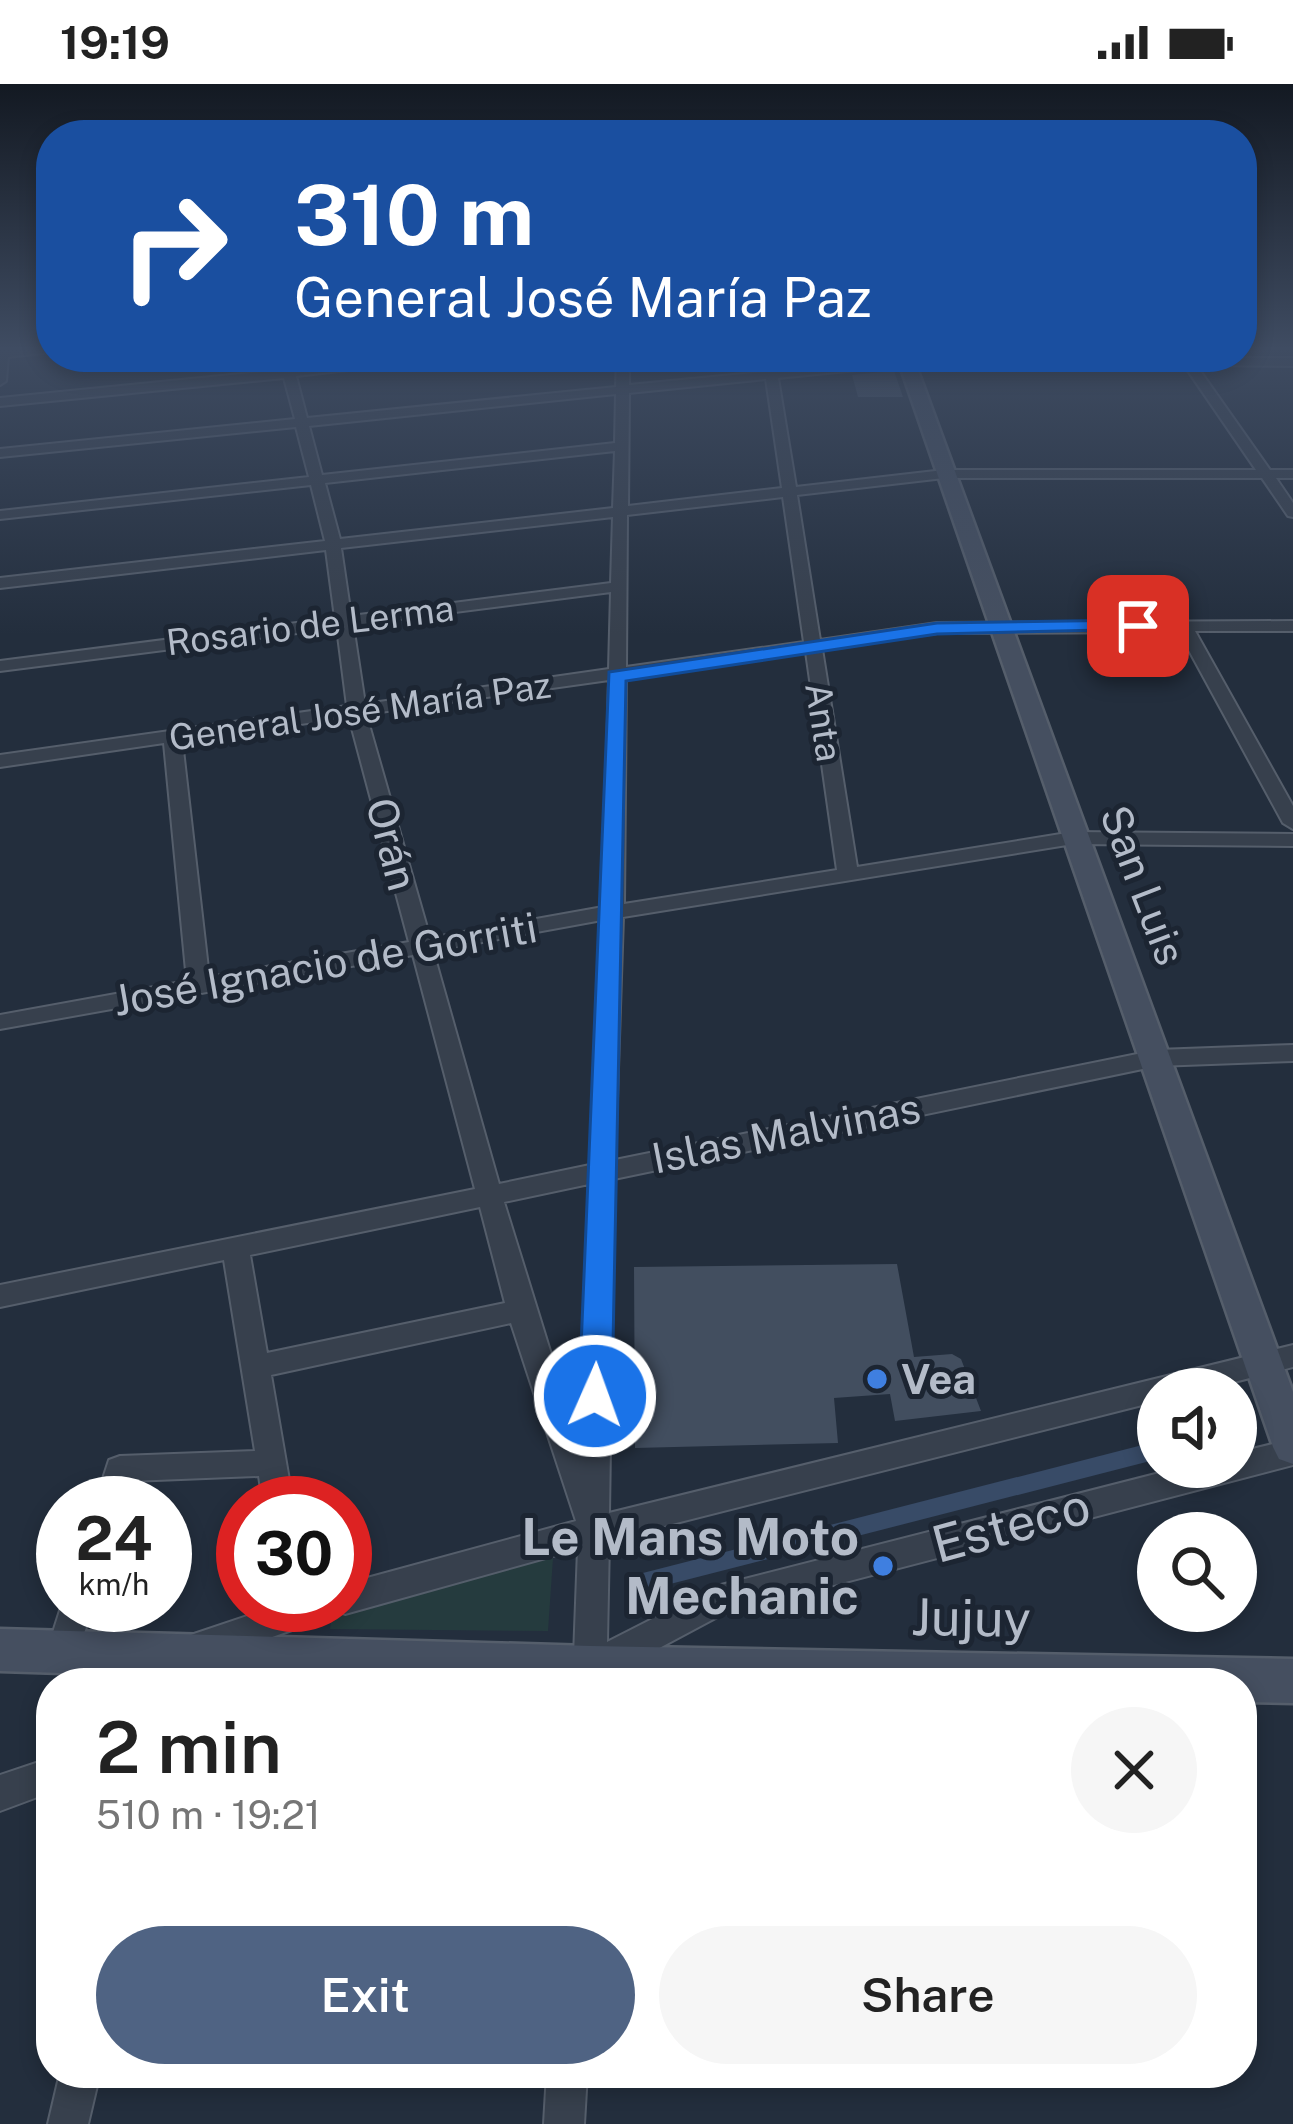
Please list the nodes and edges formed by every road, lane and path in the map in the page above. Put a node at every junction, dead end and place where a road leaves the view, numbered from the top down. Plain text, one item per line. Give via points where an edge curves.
1 (83, 444) edge
2 (308, 444) edge
3 (780, 444) edge
4 (934, 444) edge
5 (1245, 444) edge
6 (622, 446) joint
7 (0, 453) edge
8 (944, 474) junction
9 (1267, 475) junction
10 (1293, 475) edge
11 (318, 480) junction
12 (786, 490) junction
13 (622, 510) junction
14 (1293, 512) edge
15 (0, 515) edge
16 (333, 543) junction
17 (0, 583) edge
18 (621, 586) junction
19 (346, 620) junction
20 (1001, 626) junction
21 (1184, 626) junction
22 (1293, 626) edge
23 (812, 650) junction
24 (0, 665) edge
25 (616, 676) junction
26 (357, 713) junction
27 (172, 736) junction
28 (0, 761) edge
29 (1293, 823) edge
30 (1073, 838) junction
31 (1293, 840) edge
32 (848, 874) junction
33 (613, 912) junction
34 (420, 949) junction
35 (199, 986) junction
36 (0, 1022) edge
37 (1293, 1053) edge
38 (1157, 1058) junction
39 (602, 1171) junction
40 (488, 1193) junction
41 (235, 1246) junction
42 (0, 1296) edge
43 (521, 1310) junction
44 (1279, 1359) edge
45 (256, 1367) junction
46 (1243, 1368) edge
47 (1137, 1394) edge
48 (1293, 1449) edge
49 (1257, 1460) edge
50 (272, 1463) junction
51 (118, 1476) edge
52 (274, 1476) edge
53 (1154, 1488) edge
54 (591, 1531) junction
55 (372, 1592) edge
56 (69, 1632) edge
57 (254, 1632) edge
58 (0, 1650) edge
59 (62, 1654) junction
60 (372, 1661) junction
61 (168, 1668) edge
62 (178, 1668) edge
63 (200, 1668) edge
64 (353, 1668) edge
65 (474, 1668) edge
66 (590, 1668) edge
67 (604, 1668) edge
68 (1257, 1681) edge
69 (1293, 1681) edge
70 (36, 1780) edge
71 (0, 1793) edge
72 (76, 2088) edge
73 (566, 2088) edge
74 (68, 2124) edge
75 (564, 2124) edge

1 - 7 street
2 - 11 street, Orán
3 - 12 street, Anta
4 - 8 street, San Luis
5 - 9 street
6 - 11 street
6 - 13 street
8 - 9 street
8 - 12 street
8 - 20 street, San Luis
9 - 10 street
9 - 14 street
11 - 15 street
11 - 16 street, Orán
12 - 13 street
12 - 23 street, Anta
13 - 16 street
13 - 18 street
16 - 17 street
16 - 19 street, Orán
18 - 19 street, Rosario de Lerma
18 - 25 street
19 - 24 street, Rosario de Lerma
19 - 26 street, Orán
20 - 21 street, General José María Paz
20 - 23 street, General José María Paz via 937,628
20 - 30 street, San Luis
21 - 22 street, General José María Paz
21 - 29 street
23 - 25 street, General José María Paz
23 - 32 street, Anta
25 - 26 street, General José María Paz
25 - 33 street
26 - 27 street, General José María Paz
26 - 34 street, Orán
27 - 28 street, General José María Paz
27 - 35 street
30 - 31 street, José Ignacio de Gorriti
30 - 32 street, José Ignacio de Gorriti
30 - 38 street, San Luis
32 - 33 street, José Ignacio de Gorriti
33 - 34 street, José Ignacio de Gorriti
33 - 39 street
34 - 35 street, José Ignacio de Gorriti
34 - 40 street, Orán
35 - 36 street, José Ignacio de Gorriti
37 - 38 street, Islas Malvinas
38 - 39 street, Islas Malvinas
38 - 44 street, San Luis
39 - 40 street, Islas Malvinas
39 - 54 street
40 - 41 street, Islas Malvinas
40 - 43 street, Orán
41 - 42 street, Islas Malvinas
41 - 45 street
43 - 45 street
43 - 54 street, Orán
44 - 46 street
44 - 48 street, San Luis
45 - 50 street
47 - 54 street
48 - 49 street, Esteco
50 - 51 street via 120,1469
50 - 52 street
53 - 67 street, Esteco via 717,1601
54 - 55 street
54 - 66 street
56 - 59 street
57 - 62 street
58 - 59 street, Jujuy
59 - 61 street, Jujuy
60 - 63 street, Jujuy
60 - 64 street
60 - 65 street, Jujuy
68 - 69 street, Jujuy
70 - 71 street
72 - 74 street
73 - 75 street

